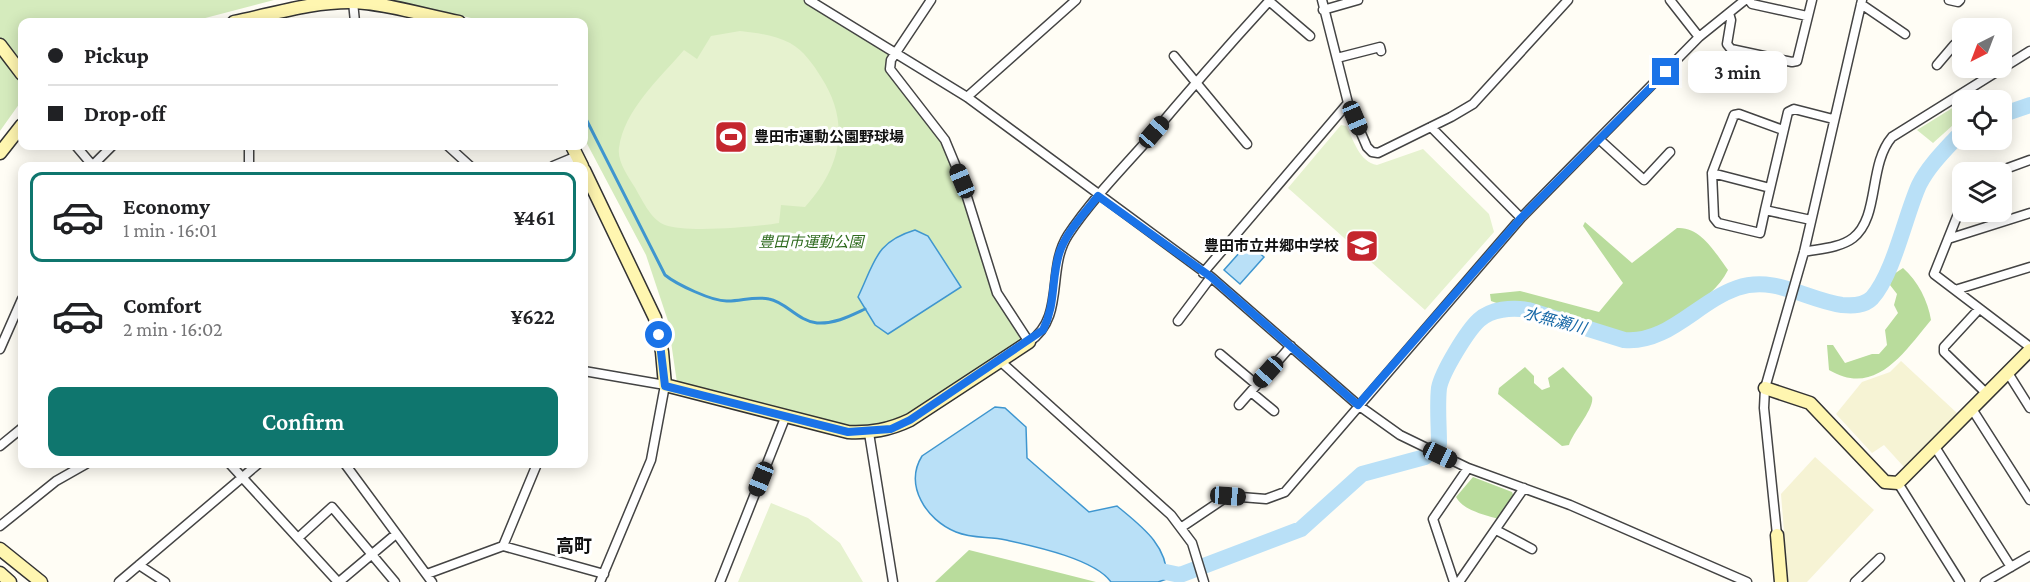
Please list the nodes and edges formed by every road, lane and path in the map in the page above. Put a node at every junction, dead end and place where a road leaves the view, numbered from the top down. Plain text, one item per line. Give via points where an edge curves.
1 (809, 0) edge
2 (931, 0) edge
3 (1076, 0) edge
4 (1322, 0) edge
5 (1358, 0) edge
6 (1568, 0) edge
7 (1670, 0) edge
8 (1747, 0) edge
9 (1812, 0) edge
10 (1949, 0) edge
11 (1960, 0) edge
12 (1269, 1) edge
13 (353, 2) junction
14 (1861, 2) edge
15 (1323, 10) junction
16 (1729, 13) junction
17 (1808, 16) junction
18 (264, 18) edge
19 (355, 18) edge
20 (441, 18) edge
21 (1905, 34) dead end
22 (1310, 36) dead end
23 (1699, 37) junction
24 (0, 45) edge
25 (1952, 47) edge
26 (1381, 51) dead end
27 (2030, 51) edge
28 (895, 54) junction
29 (1174, 56) dead end
30 (1337, 58) junction
31 (2012, 62) edge
32 (1937, 65) dead end
33 (18, 69) edge
34 (1987, 78) edge
35 (1196, 84) junction
36 (967, 97) junction
37 (1348, 103) junction
38 (1833, 118) junction
39 (1431, 127) junction
40 (18, 130) edge
41 (1783, 130) junction
42 (1600, 140) junction
43 (1246, 144) dead end
44 (79, 150) edge
45 (108, 150) edge
46 (452, 150) edge
47 (1670, 152) dead end
48 (0, 153) edge
49 (2030, 160) edge
50 (89, 162) edge
51 (96, 162) edge
52 (466, 162) edge
53 (2012, 167) edge
54 (1712, 173) junction
55 (588, 180) edge
56 (1770, 188) junction
57 (1098, 196) junction
58 (1765, 210) junction
59 (2030, 213) edge
60 (1521, 218) junction
61 (1811, 220) junction
62 (1955, 222) edge
63 (1948, 238) junction
64 (1804, 252) junction
65 (2030, 267) edge
66 (1207, 275) junction
67 (1955, 290) junction
68 (18, 309) edge
69 (1979, 309) junction
70 (1178, 321) dead end
71 (1029, 342) junction
72 (1291, 346) junction
73 (0, 349) edge
74 (2030, 349) edge
75 (1220, 354) dead end
76 (1000, 361) junction
77 (588, 372) edge
78 (2008, 373) junction
79 (665, 386) junction
80 (1766, 388) junction
81 (1254, 389) junction
82 (1987, 394) junction
83 (1239, 405) dead end
84 (1358, 405) junction
85 (2030, 408) edge
86 (1971, 409) junction
87 (1274, 411) dead end
88 (785, 418) junction
89 (18, 431) edge
90 (0, 432) edge
91 (869, 433) junction
92 (3, 444) edge
93 (1935, 447) junction
94 (79, 468) edge
95 (234, 468) edge
96 (253, 468) edge
97 (348, 468) edge
98 (535, 468) edge
99 (1468, 468) junction
100 (242, 477) junction
101 (1898, 483) junction
102 (1524, 488) junction
103 (2028, 493) edge
104 (0, 526) edge
105 (1182, 527) junction
106 (1496, 530) junction
107 (396, 534) junction
108 (1777, 535) joint
109 (298, 538) junction
110 (503, 546) junction
111 (0, 549) edge
112 (1532, 549) dead end
113 (373, 554) junction
114 (2030, 556) edge
115 (1880, 558) dead end
116 (139, 565) junction
117 (2011, 567) junction
118 (0, 573) edge
119 (427, 574) junction
120 (602, 578) edge
121 (10, 582) edge
122 (41, 582) edge
123 (119, 582) edge
124 (165, 582) edge
125 (339, 582) edge
126 (395, 582) edge
127 (432, 582) edge
128 (720, 582) edge
129 (893, 582) edge
130 (1204, 582) edge
131 (1454, 582) edge
132 (1459, 582) edge
133 (1747, 582) edge
134 (1781, 582) edge
135 (1855, 582) edge
136 (1960, 582) edge
137 (1985, 582) edge

1 - 28 street
2 - 28 street
3 - 36 street
4 - 15 street
5 - 15 street
6 - 39 street via 1473,104
7 - 23 street
8 - 16 street
8 - 17 street
9 - 17 street
10 - 11 street
12 - 22 street
12 - 35 street
13 - 18 street via 303,7
13 - 19 street
13 - 20 street
14 - 21 street
14 - 38 street
15 - 30 street
16 - 17 street via 1727,44 1731,50 1792,62 1797,61
16 - 23 street
23 - 42 street
24 - 33 street
25 - 32 street
26 - 30 street via 1380,47
27 - 31 street
28 - 36 street
28 - 71 street via 890,69 945,140 997,293
29 - 35 street
30 - 37 street
34 - 64 street via 1887,142 1878,161 1863,227 1852,239
35 - 43 street
35 - 57 street
36 - 57 street
37 - 39 street via 1372,152 1378,153
37 - 66 street
38 - 41 street via 1790,110
38 - 61 street
39 - 60 street
40 - 48 street
41 - 54 street via 1734,115
41 - 56 street
42 - 47 street via 1644,180
42 - 60 street
44 - 50 street
45 - 51 street
46 - 52 street
49 - 53 street
54 - 56 street
54 - 58 street via 1714,218 1718,223 1760,232
55 - 79 street via 656,318
56 - 58 street
57 - 66 street
57 - 71 street via 1064,243 1049,318 1043,330
58 - 61 street
59 - 63 street
60 - 84 street
61 - 64 street
62 - 63 street
63 - 67 street via 1934,274
64 - 80 street
65 - 67 street
66 - 70 street
66 - 72 street
67 - 69 street
68 - 73 street
69 - 74 street
69 - 82 street via 1944,347 1944,352
71 - 76 street
72 - 81 street
72 - 84 street
74 - 78 street
75 - 81 street
76 - 91 street via 910,420
76 - 105 street
77 - 79 street
78 - 82 street
78 - 85 street
79 - 88 street
79 - 120 street via 651,460
80 - 101 street via 1810,403 1885,482
80 - 108 street via 1764,408
81 - 83 street
81 - 87 street
82 - 86 street
84 - 99 street via 1386,426
84 - 105 street via 1286,492 1266,499 1228,496
86 - 93 street
86 - 103 street
88 - 91 street
88 - 128 street
89 - 92 street
90 - 92 street
91 - 129 street
93 - 101 street
93 - 117 street
94 - 104 street via 56,481
95 - 100 street
96 - 100 street
97 - 107 street
98 - 110 street
99 - 102 street
99 - 131 street via 1433,519
100 - 109 street
100 - 116 street
101 - 136 street
102 - 106 street
102 - 133 street
105 - 130 street
106 - 112 street
106 - 132 street
107 - 113 street
107 - 119 street
108 - 134 street
109 - 113 street via 332,507
109 - 125 street
110 - 119 street
110 - 120 street
111 - 122 street
113 - 125 street
113 - 126 street
114 - 117 street
115 - 135 street
116 - 123 street
116 - 124 street
117 - 137 street
118 - 121 street
119 - 127 street

